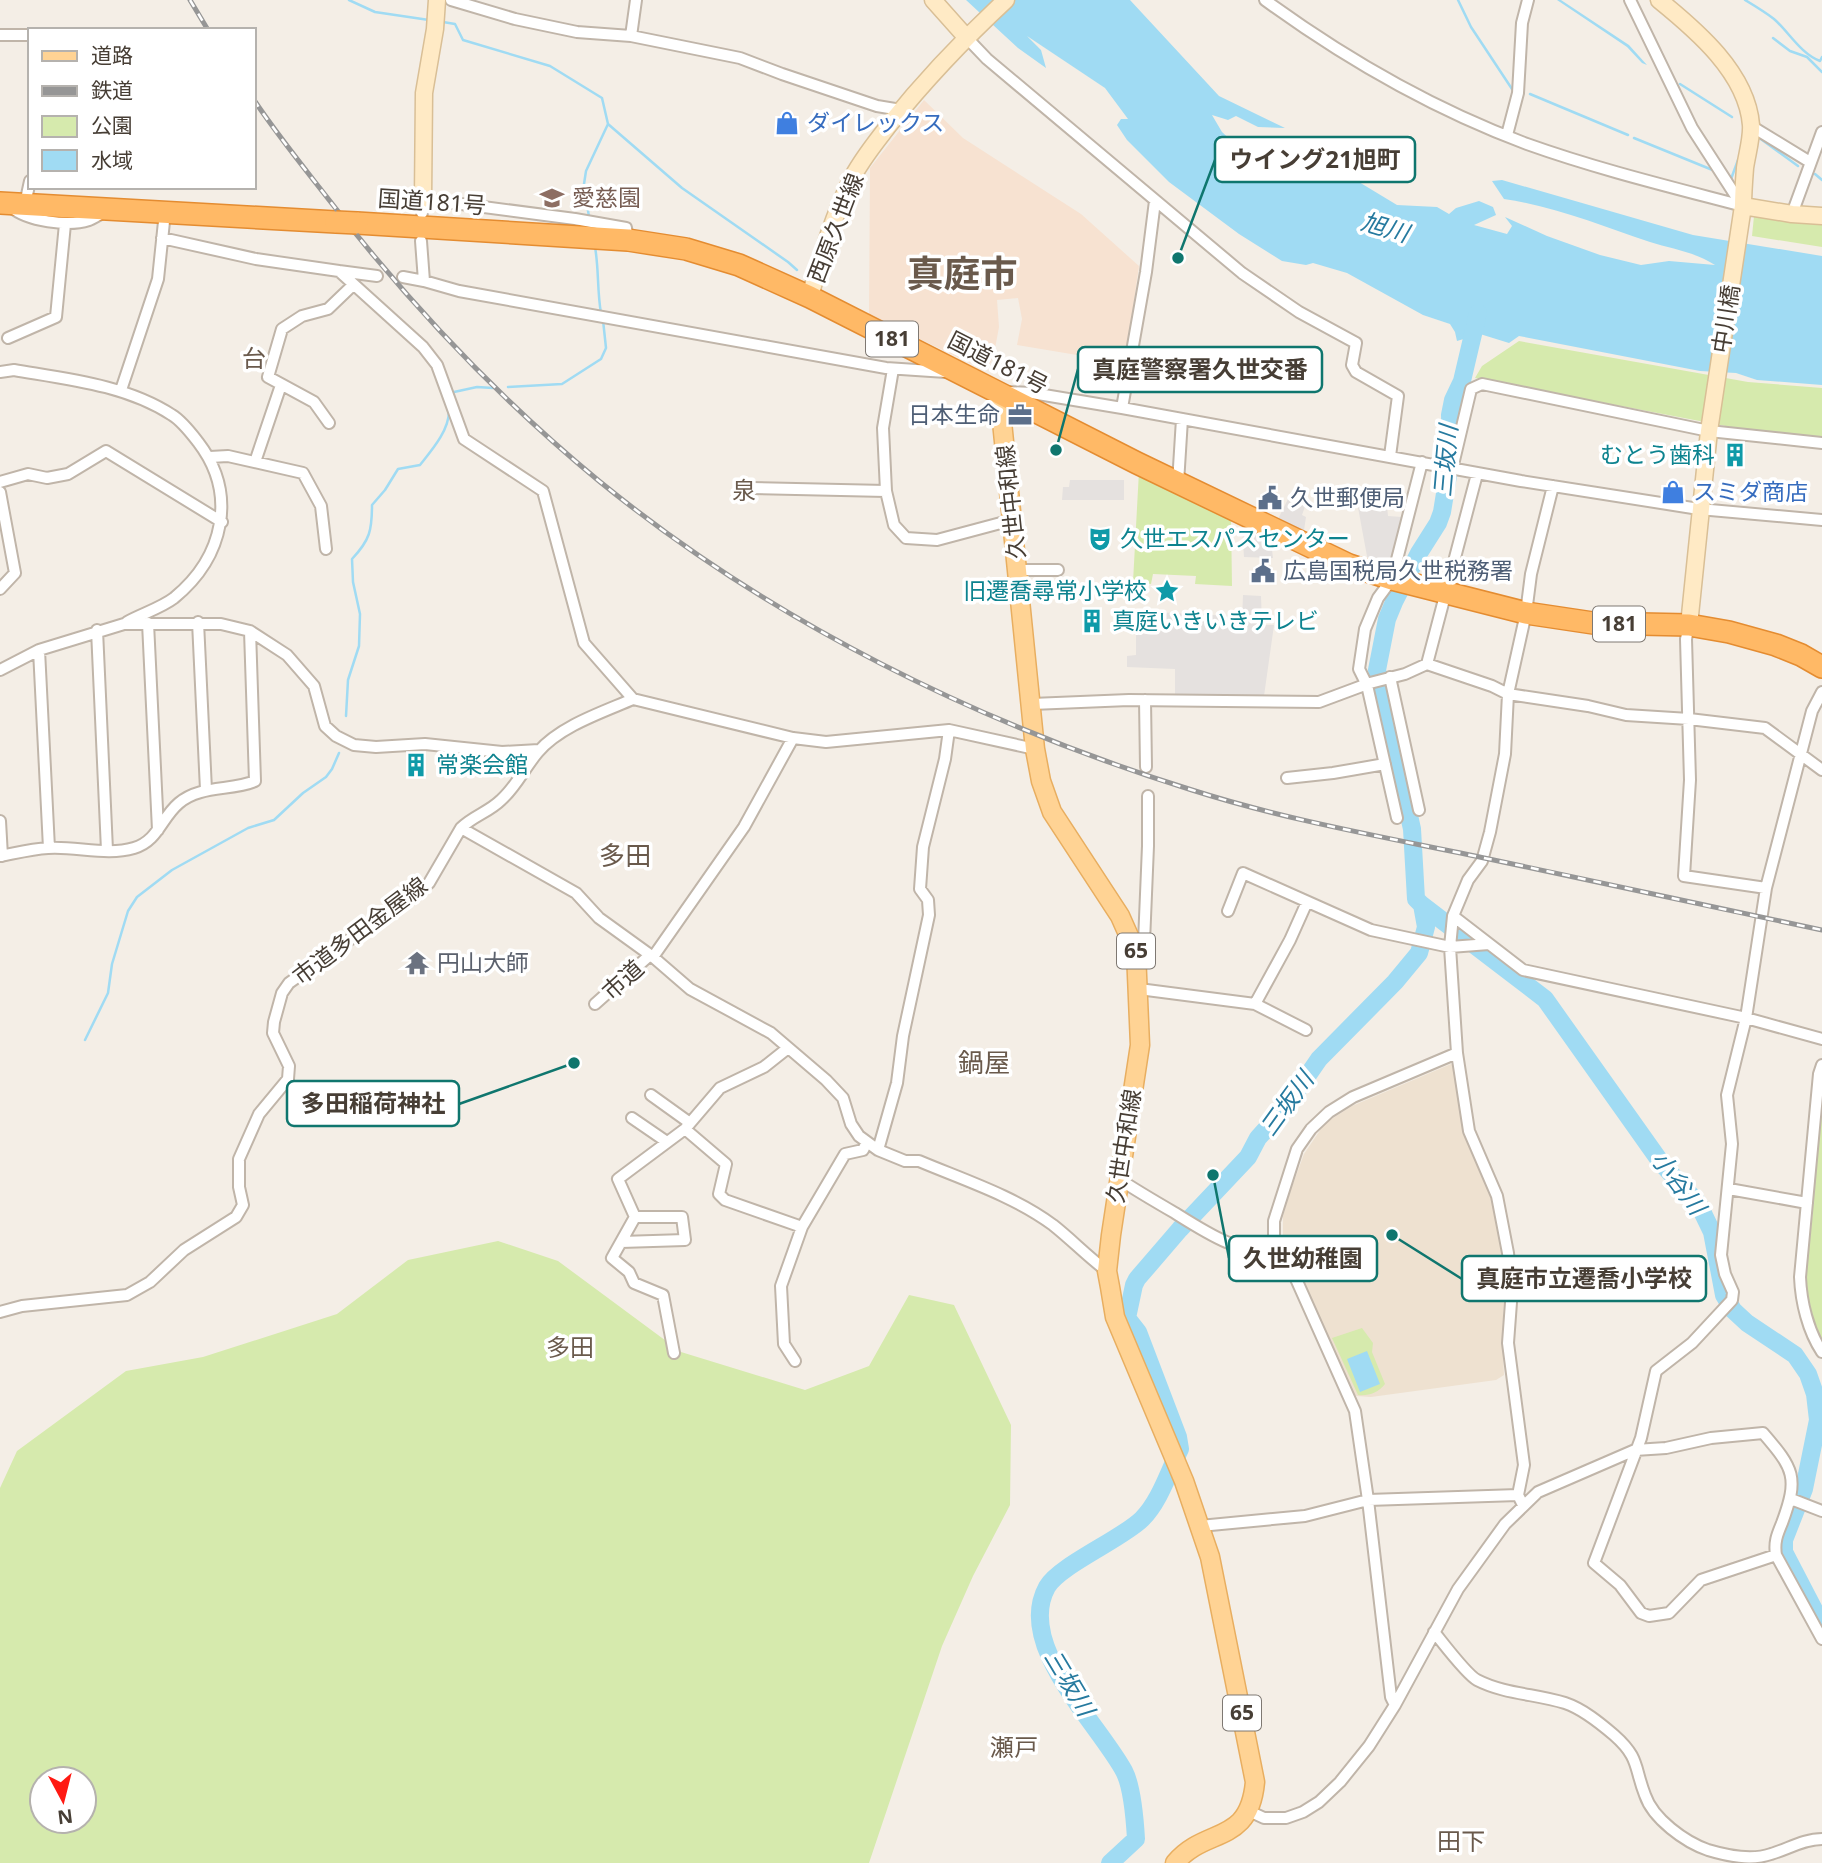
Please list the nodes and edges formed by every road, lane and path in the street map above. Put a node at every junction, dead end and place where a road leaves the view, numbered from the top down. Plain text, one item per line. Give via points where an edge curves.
1 (437, 0) edge
2 (451, 0) edge
3 (636, 0) edge
4 (933, 0) edge
5 (1006, 0) edge
6 (1265, 0) edge
7 (1528, 0) edge
8 (1630, 0) edge
9 (1659, 0) edge
10 (0, 35) edge
11 (28, 35) edge
12 (631, 36) junction
13 (966, 37) junction
14 (901, 110) junction
15 (1751, 126) junction
16 (1822, 132) edge
17 (1507, 135) junction
18 (1810, 162) junction
19 (28, 183) edge
20 (1155, 201) junction
21 (10, 204) edge
22 (423, 206) joint
23 (1743, 206) junction
24 (110, 209) junction
25 (164, 212) junction
26 (1792, 215) junction
27 (1822, 216) edge
28 (65, 224) junction
29 (162, 238) junction
30 (628, 240) junction
31 (421, 241) dead end
32 (339, 271) junction
33 (377, 276) dead end
34 (403, 277) dead end
35 (424, 281) junction
36 (353, 285) junction
37 (810, 297) junction
38 (8, 338) dead end
39 (893, 369) junction
40 (0, 372) edge
41 (959, 373) junction
42 (281, 385) junction
43 (121, 390) junction
44 (999, 392) junction
45 (1028, 399) junction
46 (1122, 408) junction
47 (1182, 419) junction
48 (329, 423) dead end
49 (1709, 431) junction
50 (1822, 443) edge
51 (1390, 456) junction
52 (210, 457) junction
53 (255, 462) junction
54 (1422, 462) junction
55 (1452, 469) junction
56 (1478, 474) junction
57 (0, 482) edge
58 (1178, 483) junction
59 (1553, 486) junction
60 (751, 488) dead end
61 (886, 491) junction
62 (0, 492) edge
63 (1699, 509) junction
64 (1012, 520) junction
65 (1822, 520) edge
66 (222, 522) junction
67 (326, 549) dead end
68 (1018, 570) junction
69 (1058, 570) dead end
70 (1402, 581) junction
71 (0, 589) edge
72 (1448, 592) junction
73 (1527, 613) junction
74 (198, 622) junction
75 (148, 623) junction
76 (124, 624) junction
77 (1689, 625) junction
78 (97, 631) junction
79 (250, 631) junction
80 (39, 650) junction
81 (1427, 664) junction
82 (1822, 667) edge
83 (1, 668) edge
84 (1390, 677) junction
85 (1369, 684) junction
86 (1822, 692) edge
87 (1508, 694) junction
88 (633, 699) junction
89 (1145, 700) junction
90 (1032, 704) junction
91 (1689, 719) junction
92 (948, 730) junction
93 (793, 738) junction
94 (1035, 748) junction
95 (539, 750) junction
96 (1800, 755) junction
97 (1385, 764) junction
98 (1146, 767) dead end
99 (1822, 770) edge
100 (1287, 778) dead end
101 (206, 790) junction
102 (1148, 796) dead end
103 (1419, 810) dead end
104 (1397, 818) dead end
105 (0, 821) edge
106 (461, 828) junction
107 (158, 832) junction
108 (48, 848) junction
109 (107, 850) junction
110 (1, 856) edge
111 (1766, 888) junction
112 (1307, 902) junction
113 (1228, 911) dead end
114 (1452, 916) junction
115 (1489, 944) junction
116 (1450, 947) junction
117 (1136, 952) junction
118 (652, 956) junction
119 (1139, 989) junction
120 (595, 1004) dead end
121 (1255, 1004) junction
122 (1746, 1018) junction
123 (1306, 1030) dead end
124 (1822, 1039) edge
125 (788, 1048) junction
126 (1457, 1053) junction
127 (1822, 1065) edge
128 (651, 1095) dead end
129 (632, 1118) dead end
130 (687, 1126) junction
131 (667, 1142) junction
132 (867, 1142) junction
133 (878, 1150) junction
134 (1119, 1179) junction
135 (1729, 1189) junction
136 (1807, 1203) junction
137 (635, 1217) junction
138 (802, 1227) junction
139 (621, 1242) junction
140 (1282, 1253) junction
141 (1107, 1271) junction
142 (0, 1312) edge
143 (1822, 1352) edge
144 (674, 1353) dead end
145 (795, 1361) dead end
146 (1635, 1450) junction
147 (1791, 1499) junction
148 (1368, 1500) junction
149 (1521, 1500) junction
150 (1822, 1511) edge
151 (1200, 1526) junction
152 (1776, 1555) junction
153 (1434, 1632) junction
154 (1822, 1639) edge
155 (1395, 1705) junction
156 (1249, 1811) junction
157 (1822, 1839) edge
158 (1175, 1863) edge

1 - 22 street via 424,93
2 - 12 street via 577,32
3 - 12 street
4 - 13 street
5 - 13 street, 西原久世線
6 - 17 street via 1362,66
7 - 17 street via 1522,23 1518,93
8 - 23 street via 1692,128
9 - 15 street via 1730,72 1743,91
10 - 11 street
12 - 14 street via 740,58 877,106
13 - 14 street, 西原久世線
13 - 20 street
14 - 37 street, 西原久世線 via 851,180
15 - 18 street
15 - 23 street, 中川橋
16 - 18 street
17 - 23 street
18 - 26 street
19 - 21 street
20 - 46 street
20 - 51 street via 1242,273 1356,343 1352,365 1356,372 1398,396
21 - 24 highway, 国道181号 / 181
21 - 28 street via 19,214
22 - 30 street via 575,219 626,228
23 - 26 street
23 - 49 street, 中川橋
24 - 25 highway, 国道181号 / 181
24 - 28 street via 89,220
25 - 29 street
25 - 30 highway, 国道181号 / 181
26 - 27 street
28 - 38 street via 57,317
29 - 32 street
29 - 43 street via 158,279
30 - 37 highway, 国道181号 / 181 via 710,255
31 - 35 street
32 - 33 street
32 - 36 street
34 - 35 street
35 - 39 street
36 - 42 street via 328,309 302,316 282,329 268,377
36 - 88 street via 424,347 437,365 464,439 543,491 584,643
37 - 41 highway, 国道181号 / 181
39 - 41 street
39 - 61 street via 883,428
40 - 43 street via 14,370
41 - 44 highway, 国道181号 / 181
42 - 48 street via 314,402
42 - 53 street
43 - 52 street via 174,415
44 - 45 highway, 国道181号 / 181
44 - 64 main road, 久世中和線 / 65
45 - 46 street
45 - 58 highway, 国道181号 / 181
46 - 47 street
47 - 51 street
47 - 58 street
49 - 50 street
49 - 55 street via 1482,384 1471,389
49 - 63 street, 中川橋
51 - 54 street
52 - 53 street
52 - 66 street via 219,484
53 - 67 street via 303,473 321,506
54 - 55 street
54 - 70 street
55 - 56 street
56 - 59 street
56 - 72 street
57 - 66 street via 28,474 47,478 68,474 106,451
58 - 70 highway, 国道181号 / 181 via 1349,565
59 - 63 street
59 - 73 street via 1531,574
60 - 61 street
61 - 64 street via 894,525 906,538 937,540
62 - 71 street via 15,573
63 - 65 street
63 - 77 street, 中川橋
64 - 68 main road, 久世中和線 / 65
66 - 76 street via 197,575 173,599
68 - 69 street
68 - 90 main road, 久世中和線 / 65
70 - 72 highway, 国道181号 / 181
70 - 85 street via 1378,598 1365,629 1359,669
72 - 73 highway, 国道181号 / 181
72 - 81 street
73 - 77 highway, 国道181号 / 181 via 1592,623
73 - 87 street
74 - 75 street
74 - 79 street
74 - 101 street
75 - 76 street
75 - 107 street
76 - 78 street
77 - 82 highway, 国道181号 / 181 via 1776,645
77 - 91 street
78 - 80 street
78 - 109 street
79 - 95 street via 300,669 314,686 325,726 354,745
79 - 101 street via 256,781
80 - 83 street
80 - 108 street
81 - 84 street
81 - 87 street
84 - 85 street
84 - 103 street
85 - 89 street via 1319,702
85 - 97 street
86 - 96 street
87 - 91 street via 1626,715
87 - 114 street via 1505,754 1490,832 1482,861
88 - 93 street
88 - 95 street via 574,725
89 - 90 street
89 - 98 street
90 - 94 main road, 久世中和線 / 65
91 - 96 street via 1765,728
91 - 111 street via 1684,876
92 - 93 street via 826,742
92 - 94 street
92 - 133 street via 923,847 920,889 928,900 929,915 897,1083
93 - 118 street, 市道 via 744,827
94 - 117 main road, 久世中和線 / 65 via 1052,812 1120,916
95 - 106 street via 504,798
96 - 99 street
96 - 111 street
97 - 100 street
97 - 104 street
101 - 107 street via 180,802
102 - 117 street via 1144,942
105 - 110 street
106 - 118 street via 576,893 599,918
106 - 142 street, 市道多田金屋線 via 429,883 310,967 282,993 273,1033 289,1066 288,1079 259,1114 239,1159 243,1205 236,1217 127,1295
107 - 109 street via 143,845
108 - 109 street
108 - 110 street
111 - 122 street
112 - 113 street via 1243,873
112 - 116 street via 1371,930
112 - 121 street
114 - 115 street
114 - 116 street
115 - 116 street
115 - 122 street via 1523,970
116 - 126 street
117 - 119 main road, 久世中和線 / 65
118 - 120 street, 市道
118 - 125 street via 690,989 771,1033
119 - 121 street
119 - 134 main road, 久世中和線 / 65 via 1140,1045
121 - 123 street
122 - 124 street
122 - 135 street via 1727,1095 1732,1144
125 - 130 street via 764,1067 720,1088
125 - 132 street via 844,1098 851,1124
126 - 140 street via 1353,1097 1311,1129 1297,1149 1275,1221 1275,1238
126 - 149 street via 1469,1131 1497,1196 1508,1253 1512,1289 1508,1343 1524,1465
127 - 136 street
128 - 130 street
129 - 131 street
130 - 131 street
130 - 138 street via 726,1164 719,1194 725,1200
131 - 137 street via 618,1179
132 - 133 street
132 - 138 street via 863,1150 845,1154
133 - 141 street via 905,1161 919,1161 1029,1210
134 - 140 street via 1216,1239 1237,1248
134 - 141 main road, 久世中和線 / 65
135 - 136 street
135 - 146 street via 1721,1255 1732,1300 1656,1371
136 - 143 street via 1801,1293
137 - 139 street
137 - 139 street via 682,1217 685,1240
138 - 145 street via 781,1286 784,1344
139 - 144 street via 612,1258 629,1272 634,1283 663,1295
140 - 148 street via 1355,1411
141 - 151 main road, 久世中和線 / 65 via 1115,1317
146 - 147 street via 1763,1433 1788,1463 1793,1476
146 - 149 street
146 - 152 street via 1594,1563 1620,1585 1641,1613 1669,1613 1701,1580
147 - 150 street
147 - 152 street via 1774,1544
148 - 149 street
148 - 151 street via 1305,1516
148 - 155 street
149 - 153 street via 1458,1589
151 - 156 main road, 久世中和線 / 65 via 1255,1782
152 - 154 street
153 - 155 street
153 - 157 street via 1474,1679 1566,1703 1592,1717 1630,1750 1654,1812 1705,1849 1750,1858
155 - 156 street via 1370,1745 1319,1802 1286,1818 1264,1818
156 - 158 main road via 1229,1832 1190,1850

